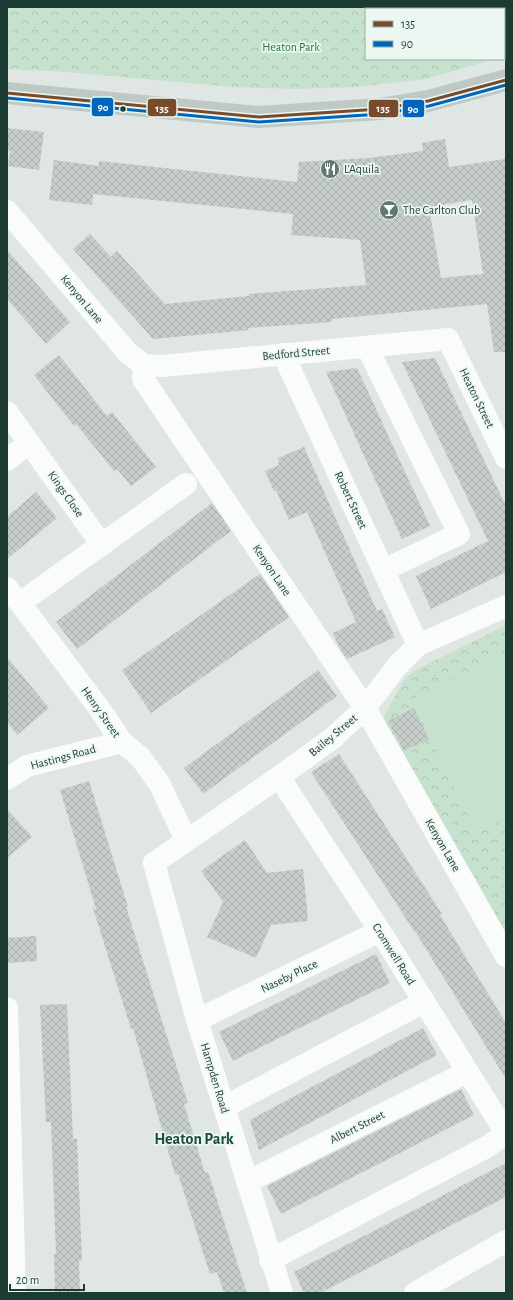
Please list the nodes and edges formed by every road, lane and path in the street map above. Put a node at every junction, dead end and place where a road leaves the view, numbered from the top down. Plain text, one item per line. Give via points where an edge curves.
1 (506, 80) edge
2 (7, 93) edge
3 (7, 211) edge
4 (448, 339) joint
5 (367, 347) junction
6 (283, 354) junction
7 (144, 365) junction
8 (7, 412) edge
9 (30, 443) junction
10 (506, 458) edge
11 (7, 460) edge
12 (186, 484) dead end
13 (102, 545) junction
14 (384, 570) junction
15 (14, 596) edge
16 (506, 606) edge
17 (418, 645) junction
18 (365, 708) junction
19 (122, 742) junction
20 (279, 777) junction
21 (7, 779) edge
22 (186, 840) junction
23 (154, 862) joint
24 (380, 931) junction
25 (506, 956) edge
26 (424, 1002) junction
27 (8, 1008) edge
28 (197, 1020) junction
29 (467, 1072) junction
30 (224, 1107) junction
31 (506, 1133) edge
32 (247, 1182) junction
33 (506, 1241) edge
34 (270, 1260) junction
35 (15, 1293) edge
36 (282, 1293) edge
37 (415, 1293) edge

1 - 2 main road via 428,101 380,109 258,117
3 - 7 street, Kenyon Lane via 128,353
4 - 5 street, Bedford Street
4 - 10 street, Heaton Street
5 - 6 street, Bedford Street
5 - 14 street via 458,534
6 - 7 street, Bedford Street via 162,366
6 - 14 street, Robert Street
7 - 18 street, Kenyon Lane via 143,379
8 - 9 street, Kings Close
9 - 11 street
9 - 13 street, Kings Close
12 - 13 street
13 - 15 street
14 - 17 street, Robert Street
15 - 19 street, Henry Street
16 - 17 street, Bailey Street
17 - 18 street, Bailey Street via 398,665
18 - 20 street, Bailey Street via 333,738
18 - 25 street, Kenyon Lane
19 - 21 street, Hastings Road via 27,766
19 - 22 street, Henry Street via 141,758 159,783
20 - 22 street, Bailey Street
20 - 24 street, Cromwell Road
22 - 23 street, Bailey Street
23 - 28 street, Hampden Road
24 - 26 street, Cromwell Road
24 - 28 street, Naseby Place
26 - 29 street, Cromwell Road
26 - 30 street
27 - 35 street
28 - 30 street, Hampden Road
29 - 31 street, Cromwell Road
29 - 32 street, Albert Street
30 - 32 street, Hampden Road
31 - 34 street via 487,1147
32 - 34 street, Hampden Road
33 - 37 street
34 - 36 street, Hampden Road

